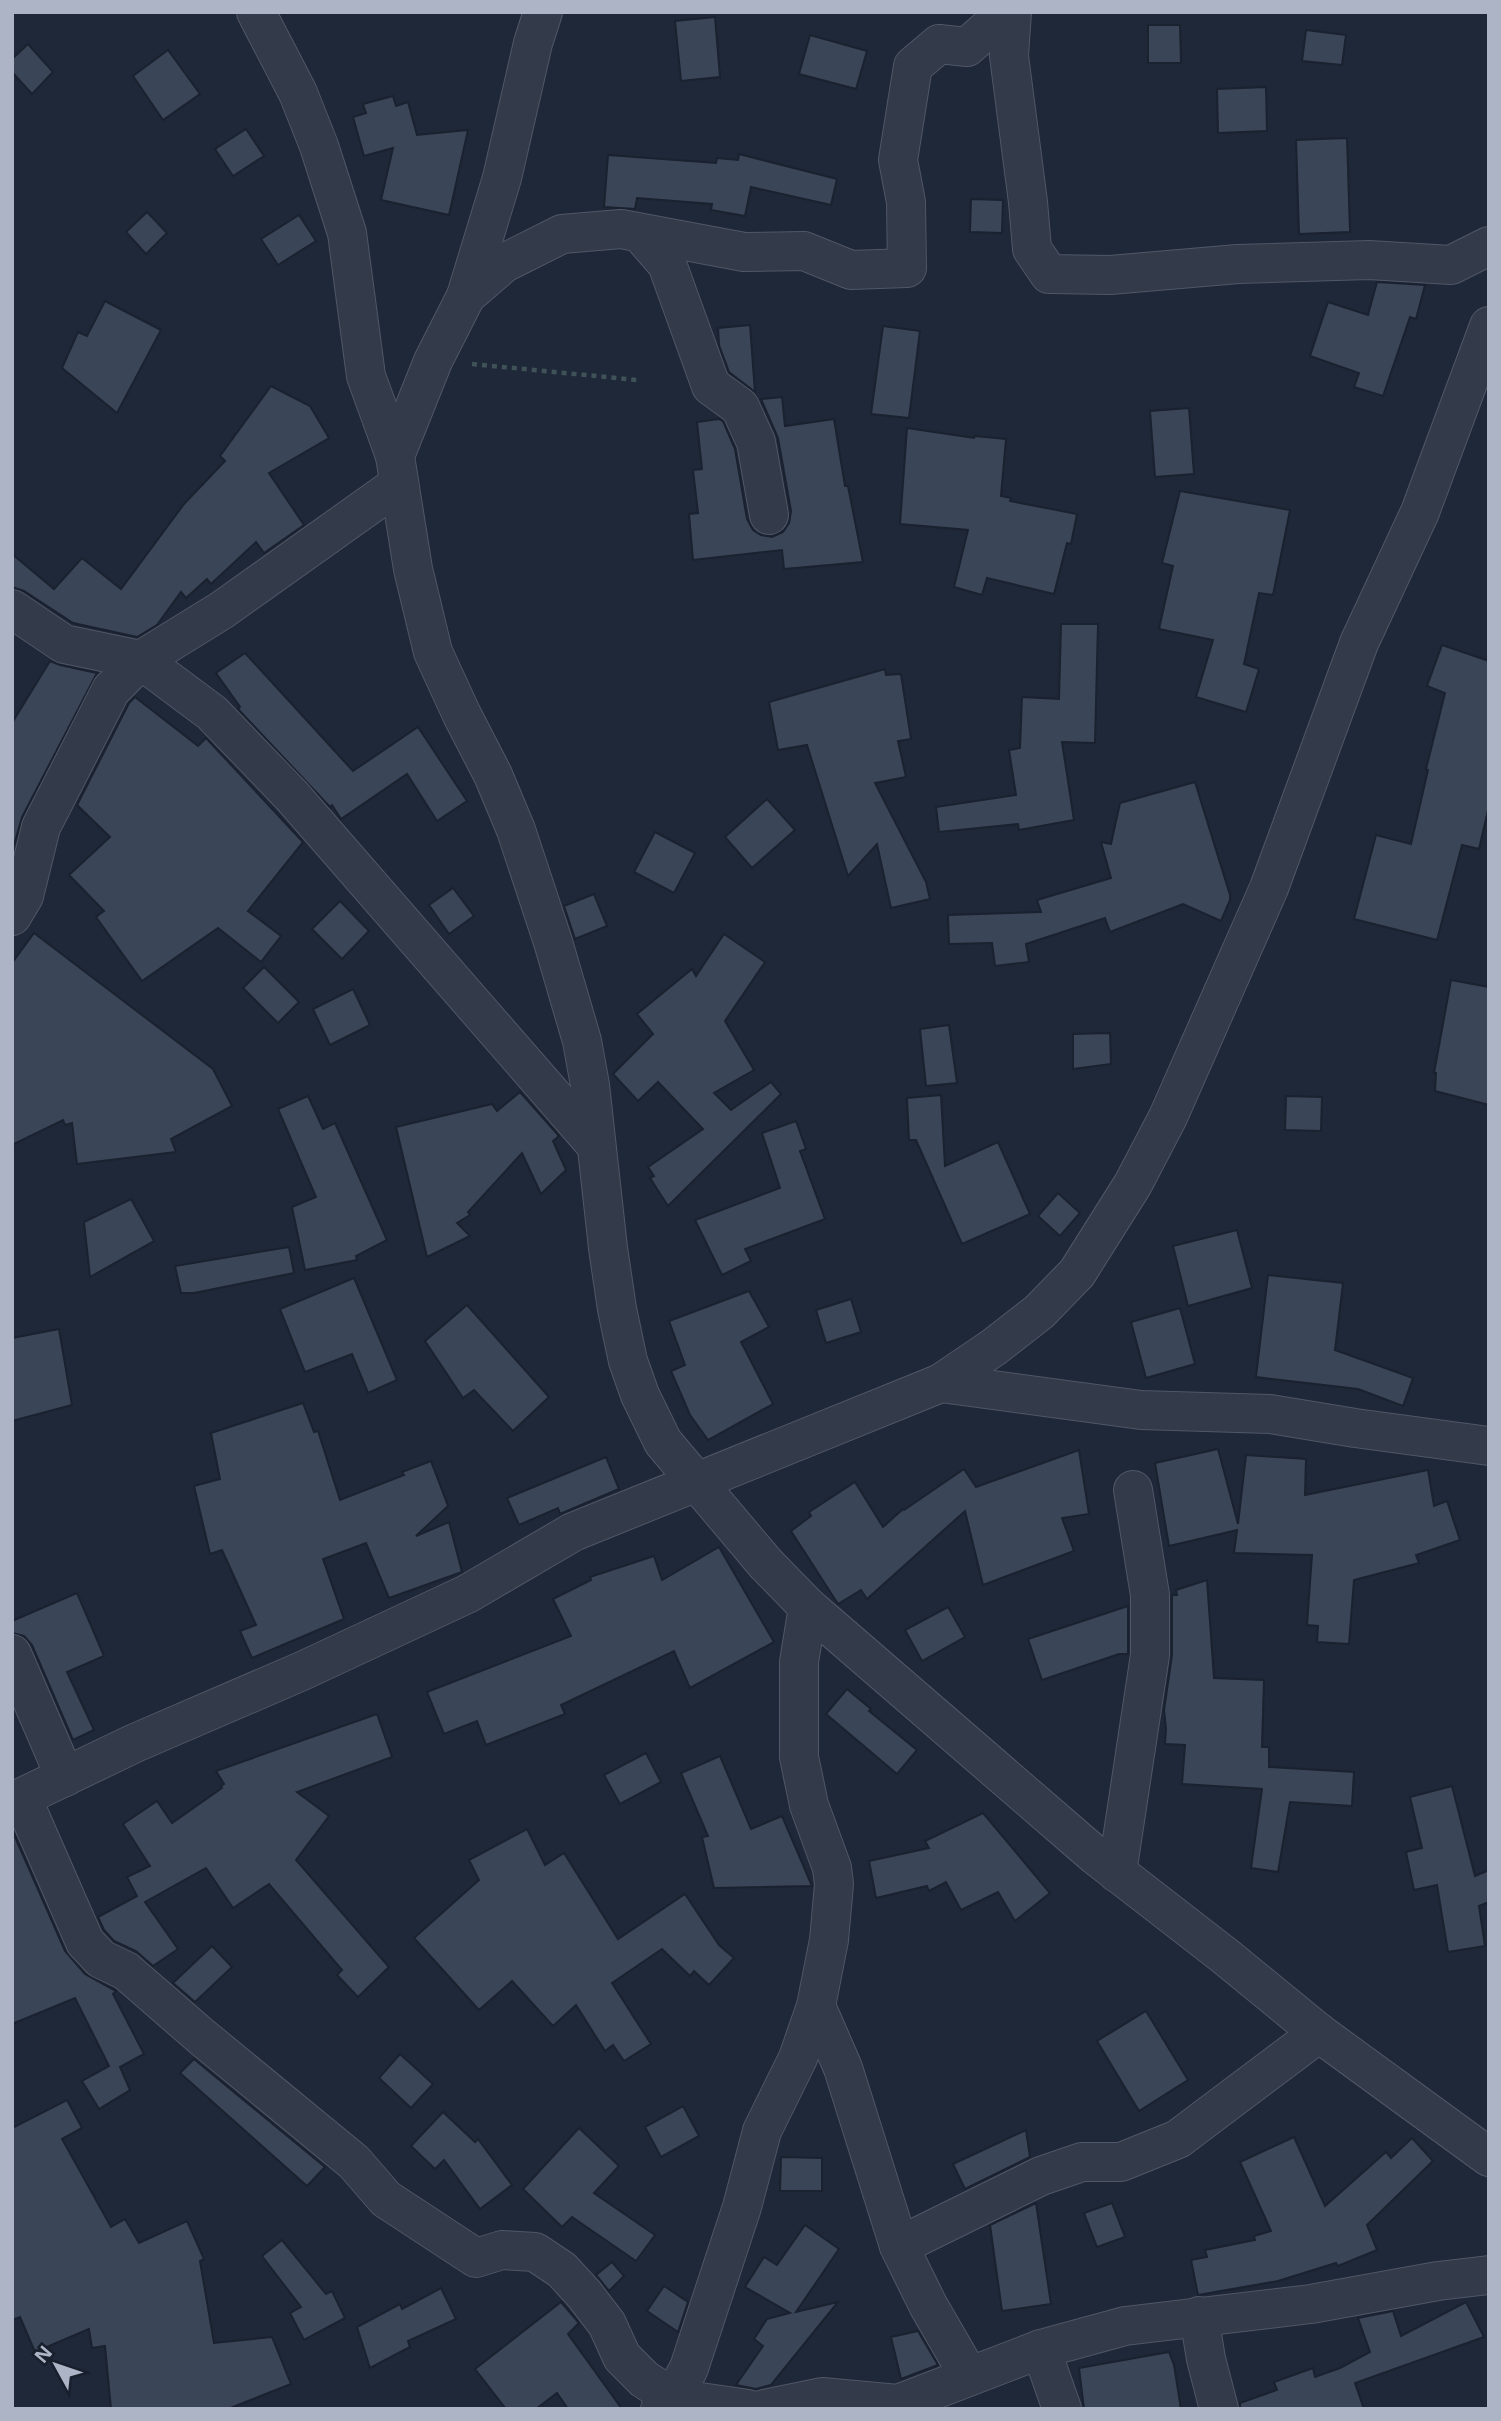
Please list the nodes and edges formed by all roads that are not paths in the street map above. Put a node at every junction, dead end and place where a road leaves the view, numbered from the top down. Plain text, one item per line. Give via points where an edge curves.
1 (256, 12) edge
2 (543, 12) edge
3 (1009, 12) edge
4 (640, 233) junction
5 (1489, 246) edge
6 (466, 296) junction
7 (1489, 326) edge
8 (397, 470) junction
9 (769, 514) dead end
10 (12, 609) edge
11 (141, 660) junction
12 (12, 916) edge
13 (595, 1144) junction
14 (941, 1382) junction
15 (1489, 1446) edge
16 (696, 1483) junction
17 (1133, 1490) dead end
18 (808, 1608) junction
19 (12, 1654) edge
20 (65, 1777) junction
21 (17, 1800) edge
22 (1117, 1873) junction
23 (816, 2006) junction
24 (1319, 2033) junction
25 (1489, 2157) edge
26 (900, 2246) junction
27 (1489, 2275) edge
28 (1199, 2316) junction
29 (1041, 2349) junction
30 (969, 2376) junction
31 (823, 2403) edge
32 (669, 2405) edge
33 (748, 2409) edge
34 (764, 2409) edge
35 (1062, 2409) edge
36 (1219, 2409) edge

1 - 8 street via 298,93 347,233 366,376
2 - 6 street via 502,178
3 - 4 street via 967,47 939,44 912,66 898,160 906,202 907,268 851,270 804,251 744,252
3 - 5 street via 1009,56 1032,249 1049,274 1110,275 1238,264 1369,260 1451,265
4 - 6 street via 621,229 562,234 504,263
4 - 9 street via 667,264 711,386 740,407 756,442
6 - 8 street via 433,361
7 - 14 street via 1420,512 1359,643 1269,888 1133,1184 1077,1273 1039,1312
8 - 11 street via 232,603
8 - 13 street via 413,569 433,652 516,830 553,942 582,1041
10 - 11 street via 64,645
11 - 12 street via 111,690 41,827 23,896
11 - 13 street via 212,713 292,796
13 - 16 street via 628,1360 663,1442
14 - 15 street via 1141,1410 1270,1414
14 - 16 street
16 - 18 street
16 - 20 street via 573,1532 467,1594
17 - 22 street via 1150,1595 1150,1655
18 - 22 street
18 - 23 street via 799,1662 799,1757 834,1884
19 - 20 street
20 - 21 street
21 - 32 street via 85,1942 101,1959 126,1971 354,2162 386,2199 476,2258 502,2250 535,2252 562,2270 607,2324 622,2357
22 - 24 street
23 - 26 street via 843,2068
23 - 32 street via 798,2059 762,2131 693,2355
24 - 25 street
24 - 26 street via 1178,2139 1121,2162 1082,2162 1041,2176
26 - 30 street
27 - 28 street via 1311,2304
28 - 29 street via 1125,2326
28 - 36 street
29 - 30 street
29 - 35 street
30 - 31 street via 898,2404
31 - 34 street
32 - 33 street

